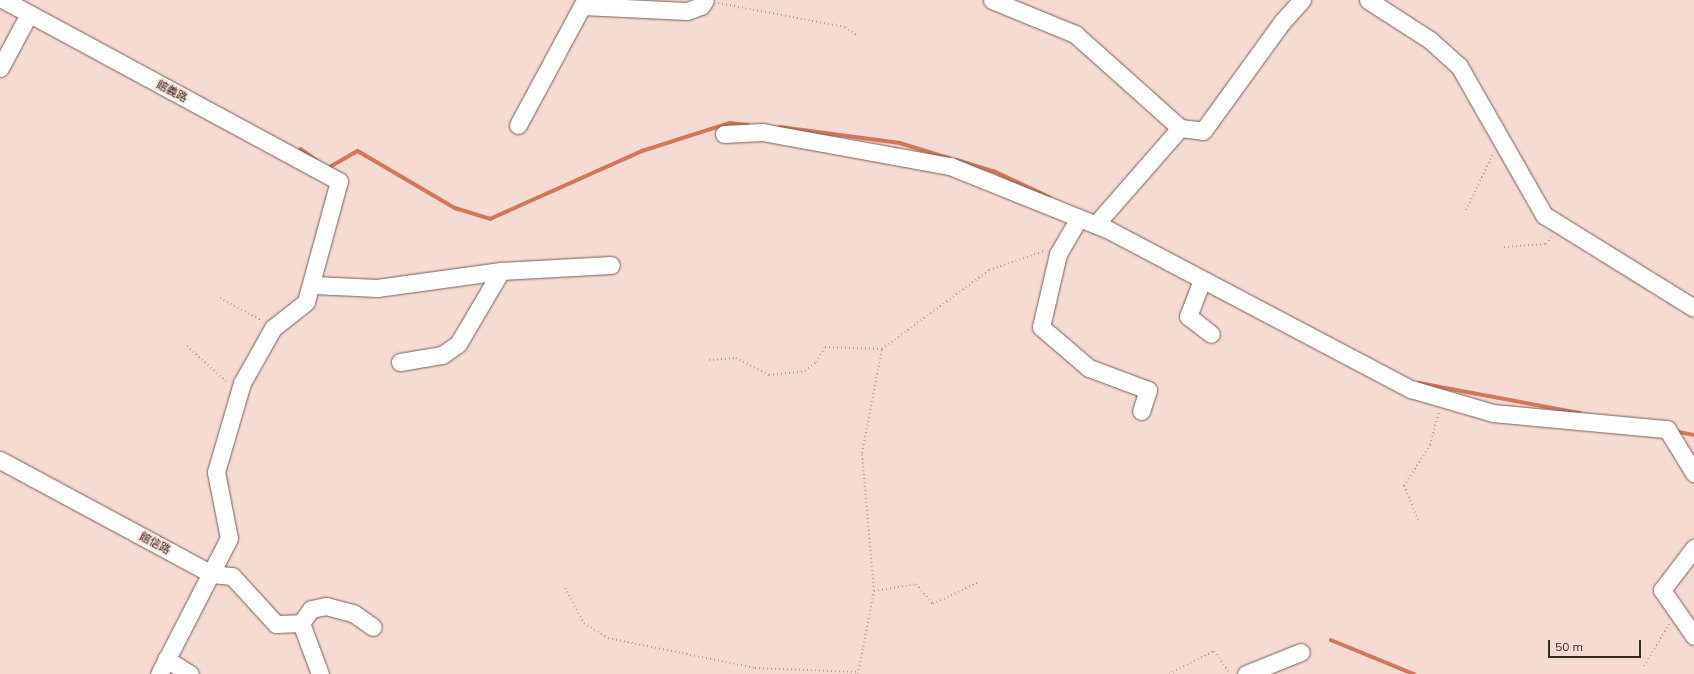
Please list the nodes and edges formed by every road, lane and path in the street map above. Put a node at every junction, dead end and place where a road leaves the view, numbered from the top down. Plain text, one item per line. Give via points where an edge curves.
1 (4, 0) edge
2 (705, 0) edge
3 (992, 0) edge
4 (1302, 0) edge
5 (1368, 0) edge
6 (29, 14) junction
7 (858, 36) dead end
8 (0, 68) edge
9 (518, 125) dead end
10 (1180, 128) junction
11 (724, 134) dead end
12 (1500, 138) junction
13 (1466, 210) dead end
14 (1079, 218) junction
15 (1096, 224) junction
16 (1560, 227) junction
17 (1064, 244) junction
18 (1504, 247) dead end
19 (612, 265) dead end
20 (500, 271) junction
21 (1202, 280) junction
22 (313, 285) junction
23 (220, 298) dead end
24 (1694, 308) edge
25 (273, 328) junction
26 (1211, 334) dead end
27 (187, 346) dead end
28 (882, 349) junction
29 (709, 360) dead end
30 (400, 362) dead end
31 (239, 391) junction
32 (1442, 398) junction
33 (1141, 412) dead end
34 (0, 460) edge
35 (1694, 473) edge
36 (1418, 520) dead end
37 (1694, 548) edge
38 (212, 574) junction
39 (979, 582) dead end
40 (565, 588) dead end
41 (874, 591) junction
42 (1675, 613) junction
43 (301, 623) junction
44 (373, 627) dead end
45 (1694, 636) edge
46 (1301, 652) dead end
47 (162, 666) edge
48 (1644, 666) dead end
49 (858, 673) edge
50 (190, 674) edge
51 (320, 674) edge
52 (1169, 674) edge
53 (1230, 674) edge
54 (1246, 674) edge

1 - 6 street, 館義路
2 - 7 path via 844,27
2 - 9 street via 687,11 582,6
3 - 10 street via 1076,34
4 - 10 street via 1282,22 1203,131
5 - 12 street via 1430,40 1459,66
6 - 8 street
6 - 22 street, 館義路 via 339,181
10 - 15 street
11 - 14 street via 762,132 950,166
12 - 13 path
12 - 16 street via 1544,215
14 - 15 street
14 - 17 street
15 - 21 street
16 - 18 path via 1546,244
16 - 24 street
17 - 28 path via 989,270
17 - 33 street via 1058,254 1042,327 1089,368 1148,390
19 - 20 street
20 - 22 street via 377,288
20 - 30 street via 458,344 442,355
21 - 26 street via 1188,316
21 - 32 street via 1411,389
22 - 25 street via 306,302
23 - 25 path
25 - 31 street
27 - 31 path
28 - 29 path via 825,347 816,362 805,371 769,375 736,358
28 - 41 path via 862,453
31 - 38 street via 216,472 229,538
32 - 35 street via 1492,413 1667,429
32 - 36 path via 1430,445 1404,486
34 - 38 street, 館信路
37 - 42 street via 1662,590
38 - 43 street, 館信路 via 232,576 276,624
38 - 47 street
39 - 41 path via 933,604 916,584
40 - 49 path via 584,623 608,638 755,668
41 - 49 path
42 - 45 street
42 - 48 path
43 - 44 street via 311,609 326,606 353,613
43 - 51 street
46 - 54 street
47 - 50 street
52 - 53 path via 1214,651

